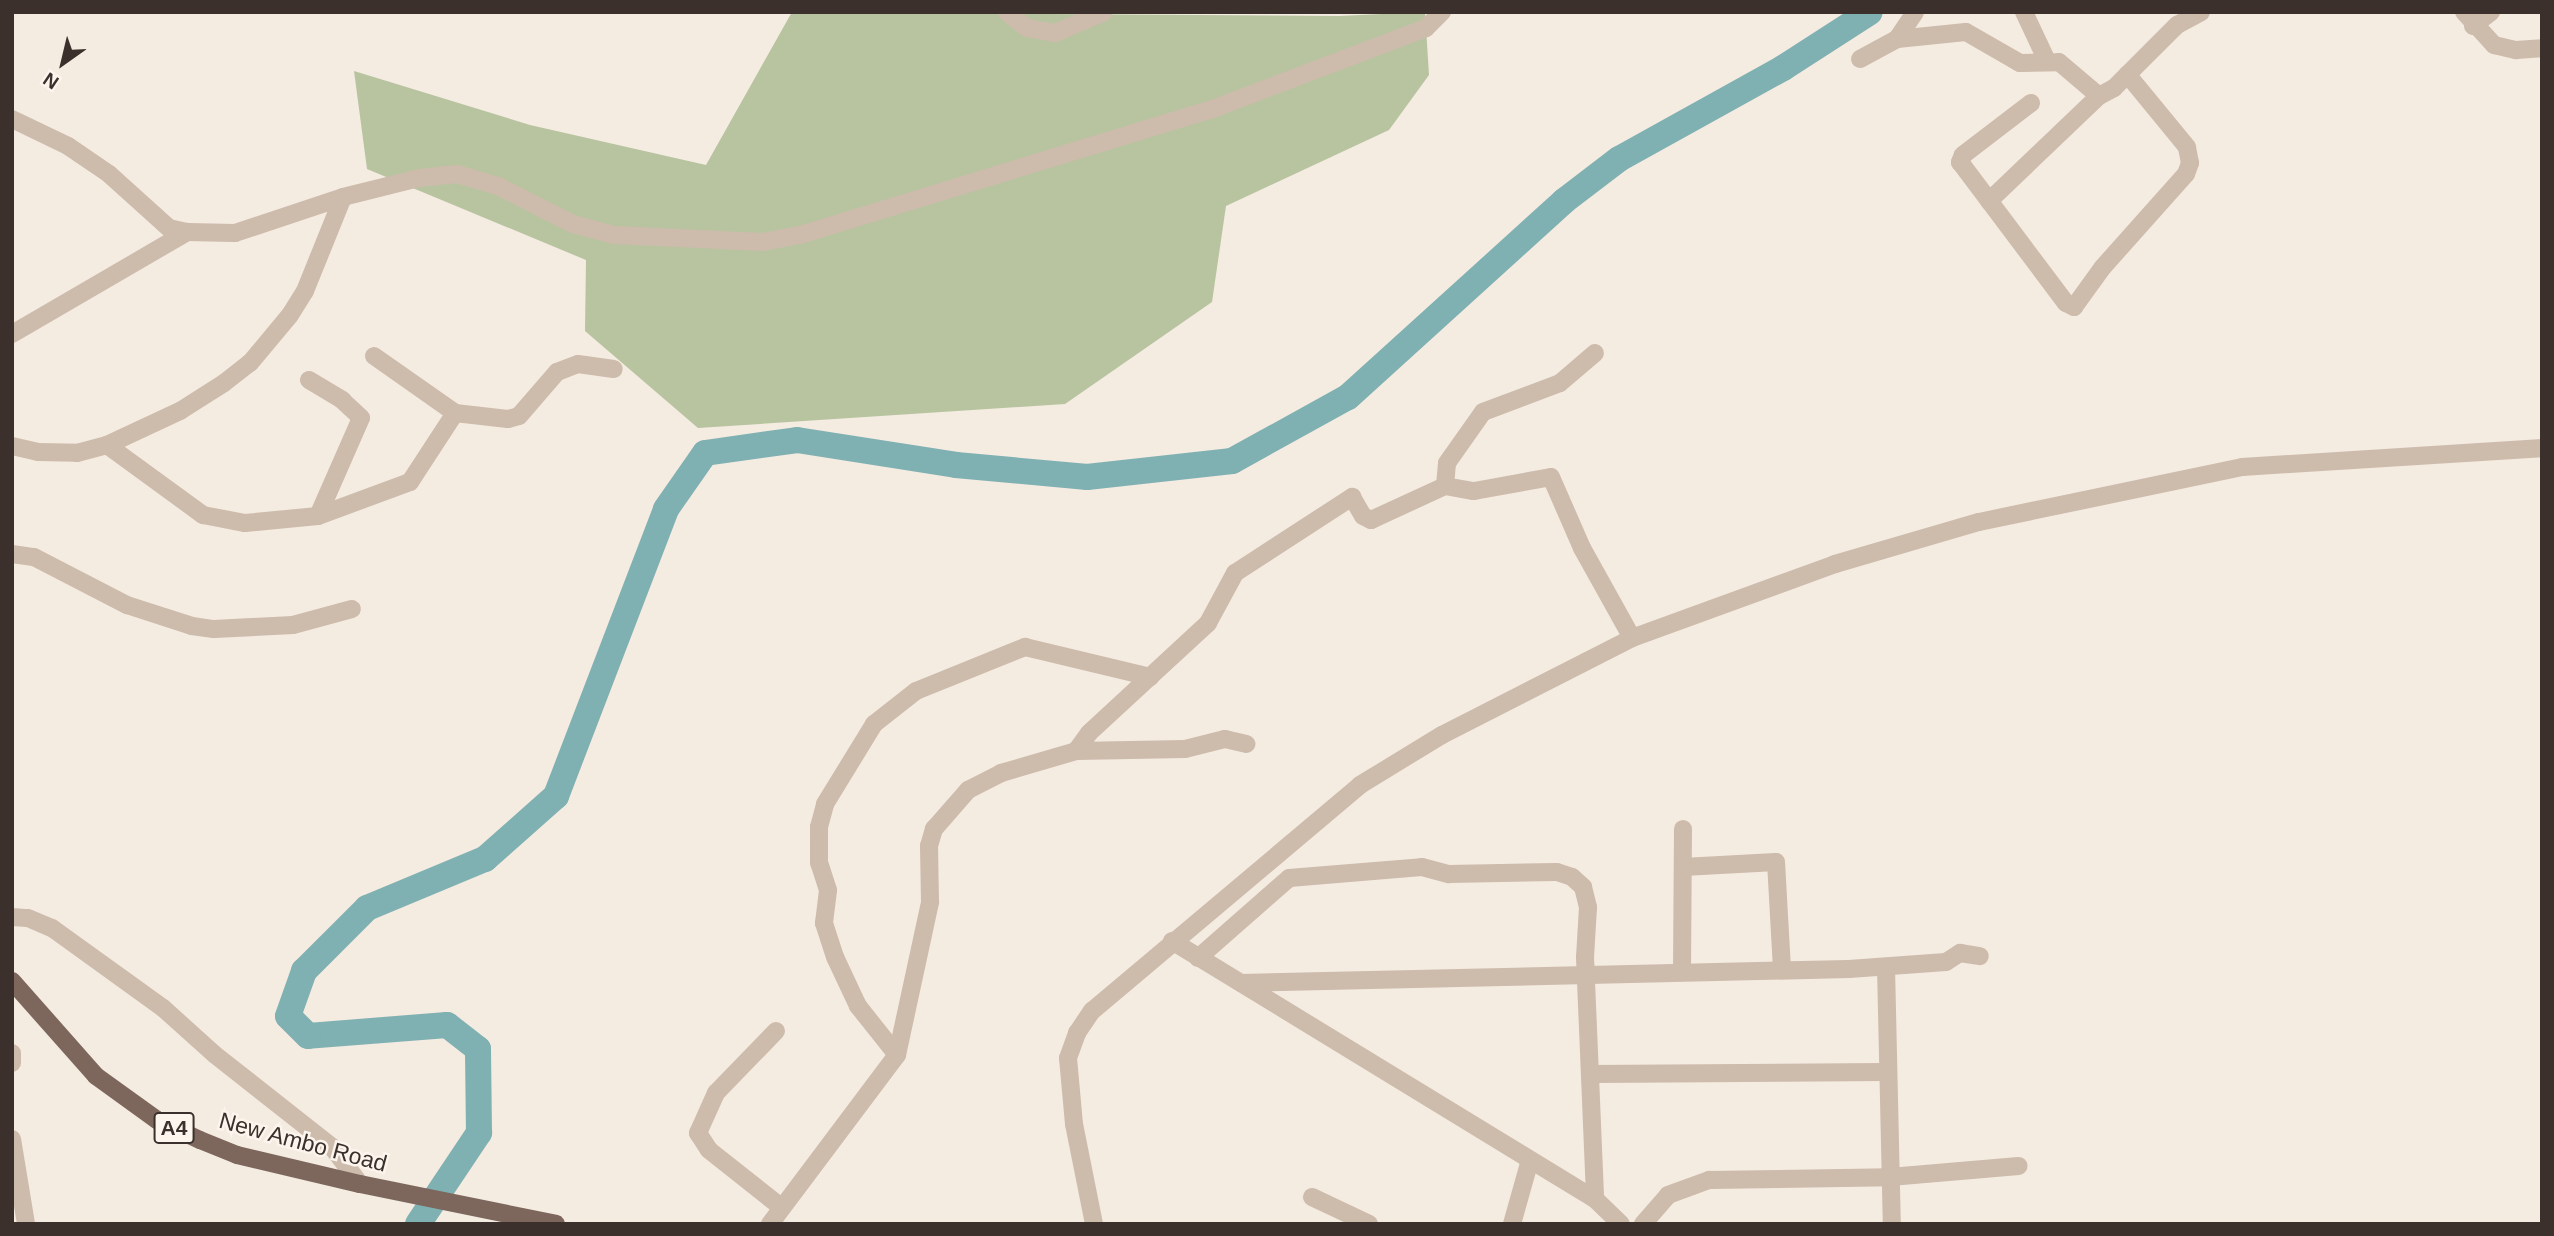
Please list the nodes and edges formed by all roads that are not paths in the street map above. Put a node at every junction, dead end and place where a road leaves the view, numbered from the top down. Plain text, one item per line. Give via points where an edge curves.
1 (1007, 12) edge
2 (1104, 12) edge
3 (1442, 12) edge
4 (1915, 12) edge
5 (2024, 12) edge
6 (2201, 12) edge
7 (2491, 12) edge
8 (2469, 19) edge
9 (1897, 39) junction
10 (2542, 48) edge
11 (1860, 59) dead end
12 (2047, 61) junction
13 (2127, 74) junction
14 (2099, 96) junction
15 (2031, 103) dead end
16 (12, 118) edge
17 (343, 197) junction
18 (1989, 201) junction
19 (187, 232) junction
20 (12, 334) edge
21 (1595, 353) dead end
22 (374, 356) dead end
23 (614, 369) dead end
24 (309, 380) dead end
25 (455, 413) junction
26 (107, 445) junction
27 (12, 446) edge
28 (2542, 448) edge
29 (1445, 486) junction
30 (318, 516) junction
31 (12, 554) edge
32 (352, 609) dead end
33 (1632, 638) junction
34 (1150, 677) junction
35 (1246, 744) dead end
36 (1076, 751) junction
37 (1683, 829) dead end
38 (1683, 867) junction
39 (12, 917) edge
40 (1172, 941) junction
41 (1980, 956) dead end
42 (1198, 958) junction
43 (1886, 967) junction
44 (1782, 969) junction
45 (1682, 971) junction
46 (1587, 974) junction
47 (12, 981) edge
48 (1241, 983) junction
49 (776, 1031) dead end
50 (12, 1052) edge
51 (897, 1055) junction
52 (12, 1063) edge
53 (1886, 1072) junction
54 (1592, 1074) junction
55 (12, 1139) edge
56 (1530, 1160) junction
57 (2019, 1166) dead end
58 (1890, 1177) junction
59 (360, 1184) junction
60 (1312, 1197) dead end
61 (1595, 1199) junction
62 (780, 1207) junction
63 (26, 1224) edge
64 (556, 1224) edge
65 (770, 1224) edge
66 (1094, 1224) edge
67 (1368, 1224) edge
68 (1512, 1224) edge
69 (1621, 1224) edge
70 (1643, 1224) edge
71 (1892, 1224) edge

1 - 2 street via 1027,28 1055,33
3 - 17 street via 1426,28 1210,110 783,239 614,235 573,224 498,186 457,174 419,178
4 - 9 street
5 - 12 street
6 - 13 street via 2177,25
7 - 8 street
8 - 10 street via 2494,45 2516,50
9 - 11 street
9 - 12 street via 1966,32 2020,63
12 - 14 street via 2071,69
13 - 14 street
13 - 18 street via 2187,147 2190,163 2186,174 2103,267 2078,304 2066,303
14 - 18 street
15 - 18 street via 1961,158 1961,167
16 - 19 street via 68,146 109,174 169,228
17 - 19 street via 235,233
17 - 26 street via 305,291 250,363 180,411
19 - 20 street
21 - 29 street via 1560,383 1483,412 1447,463
22 - 25 street
23 - 25 street via 578,364 557,372 519,416 508,419
24 - 30 street via 361,418
25 - 30 street via 410,482
26 - 27 street via 77,453
26 - 30 street via 203,515 245,523
28 - 33 street via 2228,469 1979,522 1835,564
29 - 33 street via 1475,491 1551,477 1582,548
29 - 34 street via 1371,520 1363,516 1352,497 1235,573 1208,623
31 - 32 street via 46,562 127,605 192,626 293,625
33 - 40 street via 1442,735 1360,785
34 - 36 street
34 - 51 street via 1025,647 916,691 874,724 825,804 819,827 819,863 828,890 824,922 835,957 858,1006
35 - 36 street via 1225,739 1185,749
36 - 51 street via 1001,773 968,790 934,829 927,861 930,902
37 - 38 street
38 - 44 street via 1776,862
38 - 45 street
39 - 59 street via 52,928 163,1008 332,1147
40 - 42 street
40 - 66 street via 1092,1011 1077,1032 1068,1058 1074,1124
41 - 43 street via 1960,953 1946,962
42 - 46 street via 1289,878 1422,867 1449,874 1557,872 1580,882 1586,899
42 - 48 street
43 - 44 street
43 - 53 street
44 - 45 street
45 - 46 street
46 - 48 street
46 - 54 street
47 - 59 main road, New Ambo Road / A4 via 69,1051 157,1120 237,1155
48 - 56 street
49 - 62 street via 716,1093 698,1133 709,1150
50 - 52 street
51 - 62 street via 860,1109
53 - 54 street
53 - 58 street
54 - 61 street
55 - 63 street
56 - 61 street
56 - 68 street
57 - 58 street
58 - 70 street via 1709,1180 1668,1195
58 - 71 street
59 - 64 main road, New Ambo Road / A4
60 - 67 street
61 - 69 street
62 - 65 street

